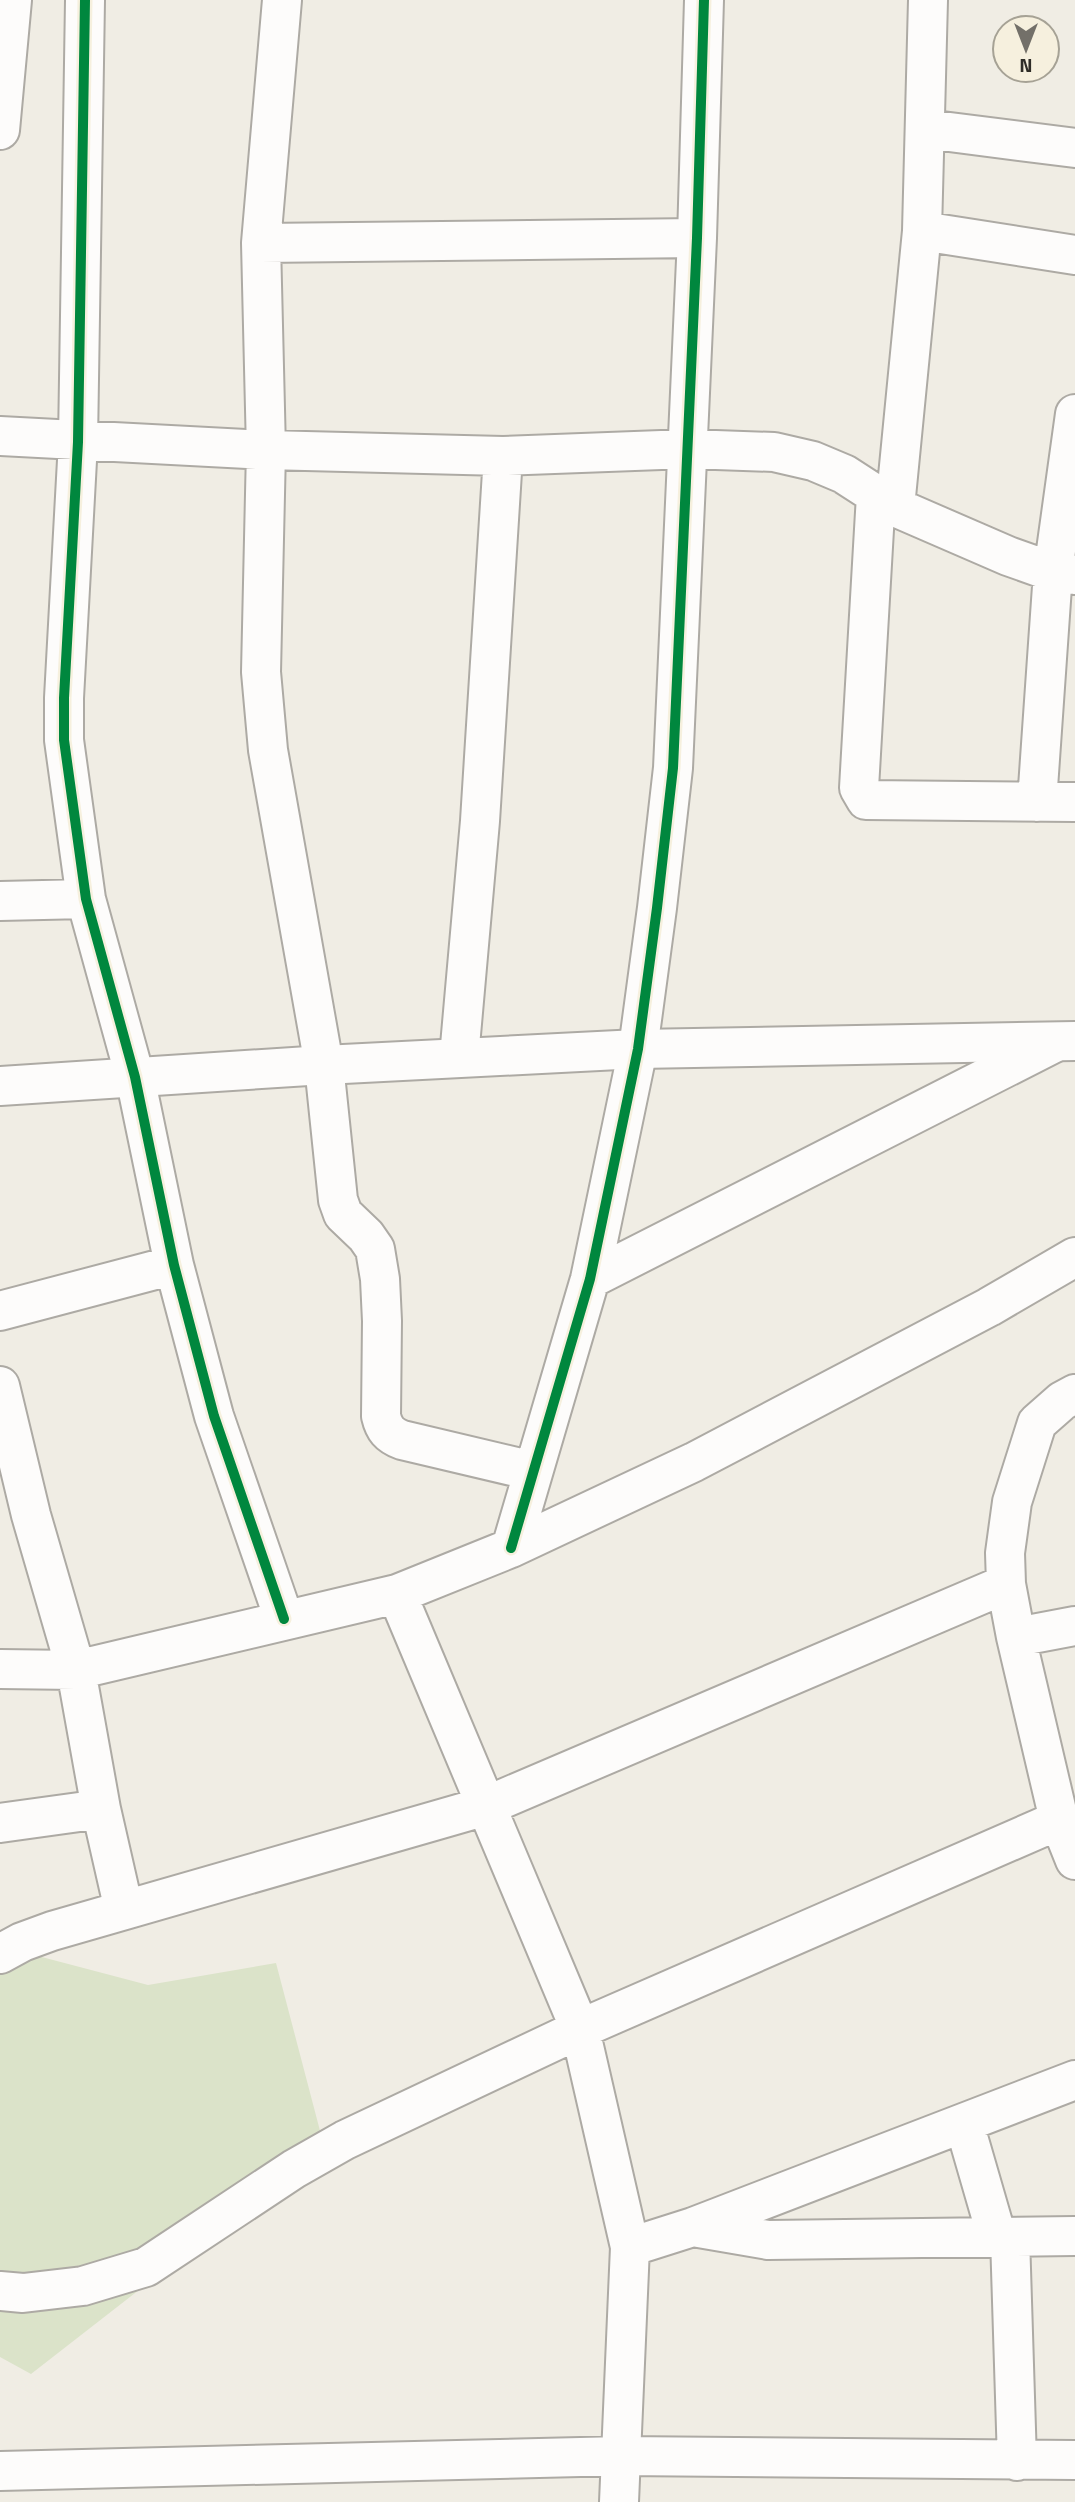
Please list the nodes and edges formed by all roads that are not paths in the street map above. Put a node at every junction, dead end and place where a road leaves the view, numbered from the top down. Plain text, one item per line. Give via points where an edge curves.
1 (12, 0) edge
2 (85, 0) edge
3 (282, 0) edge
4 (704, 0) edge
5 (928, 0) edge
6 (926, 129) junction
7 (0, 130) edge
8 (1075, 148) edge
9 (922, 231) junction
10 (697, 237) junction
11 (261, 243) junction
12 (1075, 255) edge
13 (1075, 414) edge
14 (0, 436) edge
15 (78, 442) junction
16 (688, 449) junction
17 (266, 450) junction
18 (503, 456) junction
19 (886, 501) junction
20 (1064, 573) edge
21 (1037, 802) junction
22 (1075, 802) edge
23 (86, 899) junction
24 (0, 901) edge
25 (1064, 1042) edge
26 (638, 1049) junction
27 (459, 1057) junction
28 (324, 1065) junction
29 (135, 1077) junction
30 (0, 1086) edge
31 (1075, 1257) edge
32 (174, 1265) junction
33 (590, 1279) junction
34 (0, 1311) edge
35 (0, 1386) edge
36 (1075, 1394) edge
37 (533, 1471) junction
38 (510, 1548) junction
39 (1006, 1584) junction
40 (397, 1594) junction
41 (284, 1619) junction
42 (1075, 1626) edge
43 (1016, 1637) junction
44 (0, 1669) edge
45 (76, 1671) junction
46 (1060, 1763) edge
47 (486, 1806) junction
48 (101, 1809) junction
49 (1059, 1820) junction
50 (0, 1823) edge
51 (1075, 1860) edge
52 (124, 1910) junction
53 (0, 1954) edge
54 (580, 2029) junction
55 (1075, 2080) edge
56 (964, 2123) junction
57 (693, 2227) junction
58 (1075, 2236) edge
59 (1003, 2237) junction
60 (630, 2247) junction
61 (0, 2291) edge
62 (622, 2456) junction
63 (1075, 2460) edge
64 (1017, 2461) junction
65 (0, 2470) edge
66 (618, 2502) edge

1 - 7 street
2 - 15 street
3 - 11 street
4 - 10 street
5 - 6 street
6 - 8 street
6 - 9 street
9 - 12 street
9 - 19 street
10 - 11 street
10 - 16 street
11 - 17 street
13 - 20 street
14 - 15 street
15 - 17 street
15 - 23 street via 64,740
16 - 18 street
16 - 19 street via 774,452 813,461
16 - 26 street via 673,768
17 - 18 street
17 - 28 street via 263,708
18 - 27 street via 480,821
19 - 20 street via 1008,556
19 - 21 street via 859,788 866,800 880,802
20 - 21 street
21 - 22 street
23 - 24 street
23 - 29 street
25 - 26 street
25 - 33 street
26 - 27 street
26 - 33 street
27 - 28 street
28 - 29 street
28 - 37 street via 338,1200 343,1213 376,1249 382,1307 383,1427 402,1440
29 - 30 street
29 - 32 street
31 - 38 street via 706,1456
32 - 34 street
32 - 41 street via 214,1416
33 - 37 street
35 - 45 street
36 - 39 street via 1037,1423 1012,1502
37 - 38 street
38 - 40 street
39 - 43 street
39 - 47 street
40 - 41 street
40 - 47 street
41 - 45 street
42 - 43 street
43 - 46 street
44 - 45 street
45 - 48 street
46 - 49 street
47 - 52 street
47 - 54 street
48 - 50 street
48 - 52 street
49 - 51 street
49 - 54 street
52 - 53 street via 42,1934
54 - 60 street
54 - 61 street via 345,2140 146,2267 83,2287
55 - 56 street
56 - 57 street
56 - 59 street
57 - 59 street via 768,2240
57 - 60 street
58 - 59 street
59 - 64 street
60 - 62 street
62 - 64 street
62 - 65 street
62 - 66 street
63 - 64 street

